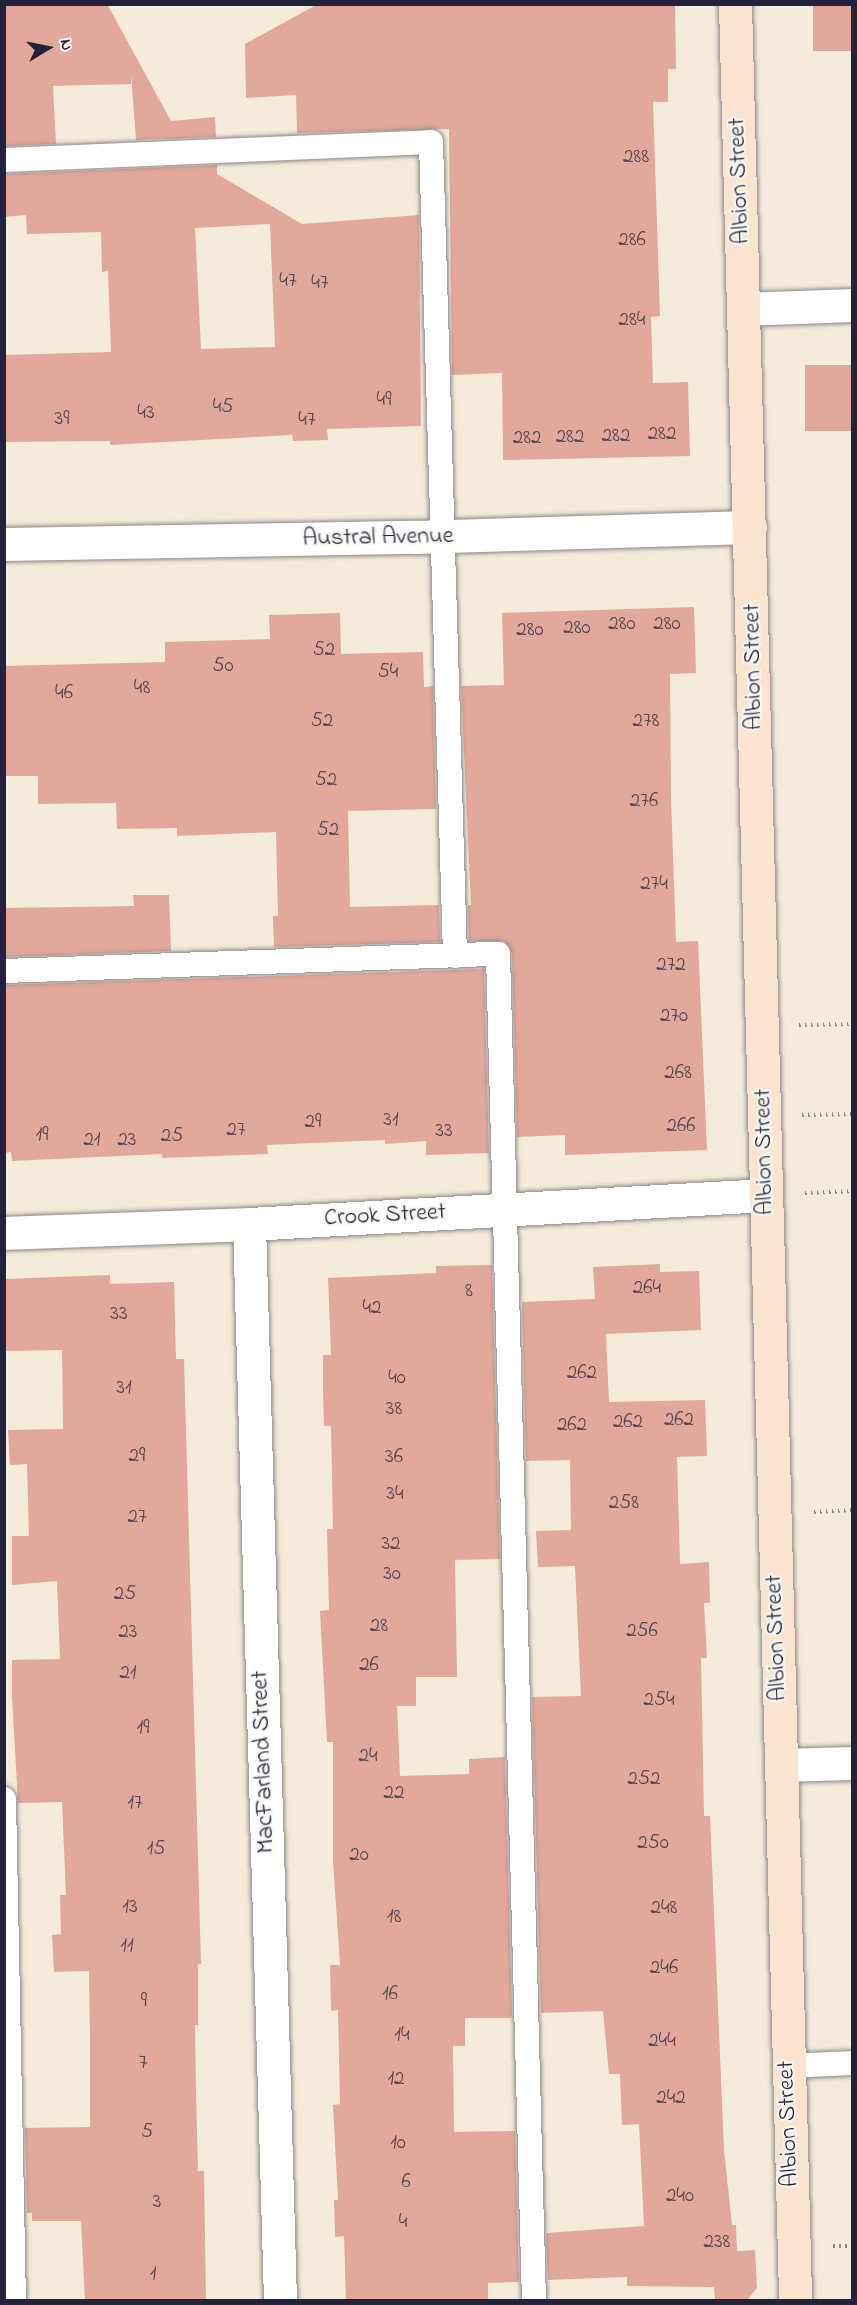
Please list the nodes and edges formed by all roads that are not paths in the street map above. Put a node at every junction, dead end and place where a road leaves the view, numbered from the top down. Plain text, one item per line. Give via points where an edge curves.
1 (735, 4) edge
2 (4, 160) edge
3 (852, 305) edge
4 (744, 309) junction
5 (750, 526) junction
6 (443, 537) junction
7 (4, 544) edge
8 (455, 956) junction
9 (4, 971) edge
10 (766, 1195) junction
11 (507, 1209) junction
12 (249, 1224) junction
13 (4, 1233) edge
14 (852, 1763) edge
15 (781, 1765) junction
16 (4, 1799) edge
17 (852, 2063) edge
18 (787, 2066) junction
19 (14, 2301) edge
20 (280, 2301) edge
21 (534, 2301) edge
22 (795, 2301) edge

1 - 4 street, Albion Street
2 - 6 lane via 431,142
3 - 4 street
4 - 5 street, Albion Street
5 - 6 street, Austral Avenue
5 - 10 street, Albion Street
6 - 7 street, Austral Avenue
6 - 8 lane
8 - 9 lane
8 - 11 lane via 498,954
10 - 11 street, Crook Street
10 - 15 street, Albion Street
11 - 12 street, Crook Street
11 - 21 lane
12 - 13 street, Crook Street
12 - 20 street, MacFarland Street
14 - 15 street
15 - 18 street, Albion Street
16 - 19 lane
17 - 18 lane
18 - 22 street, Albion Street

